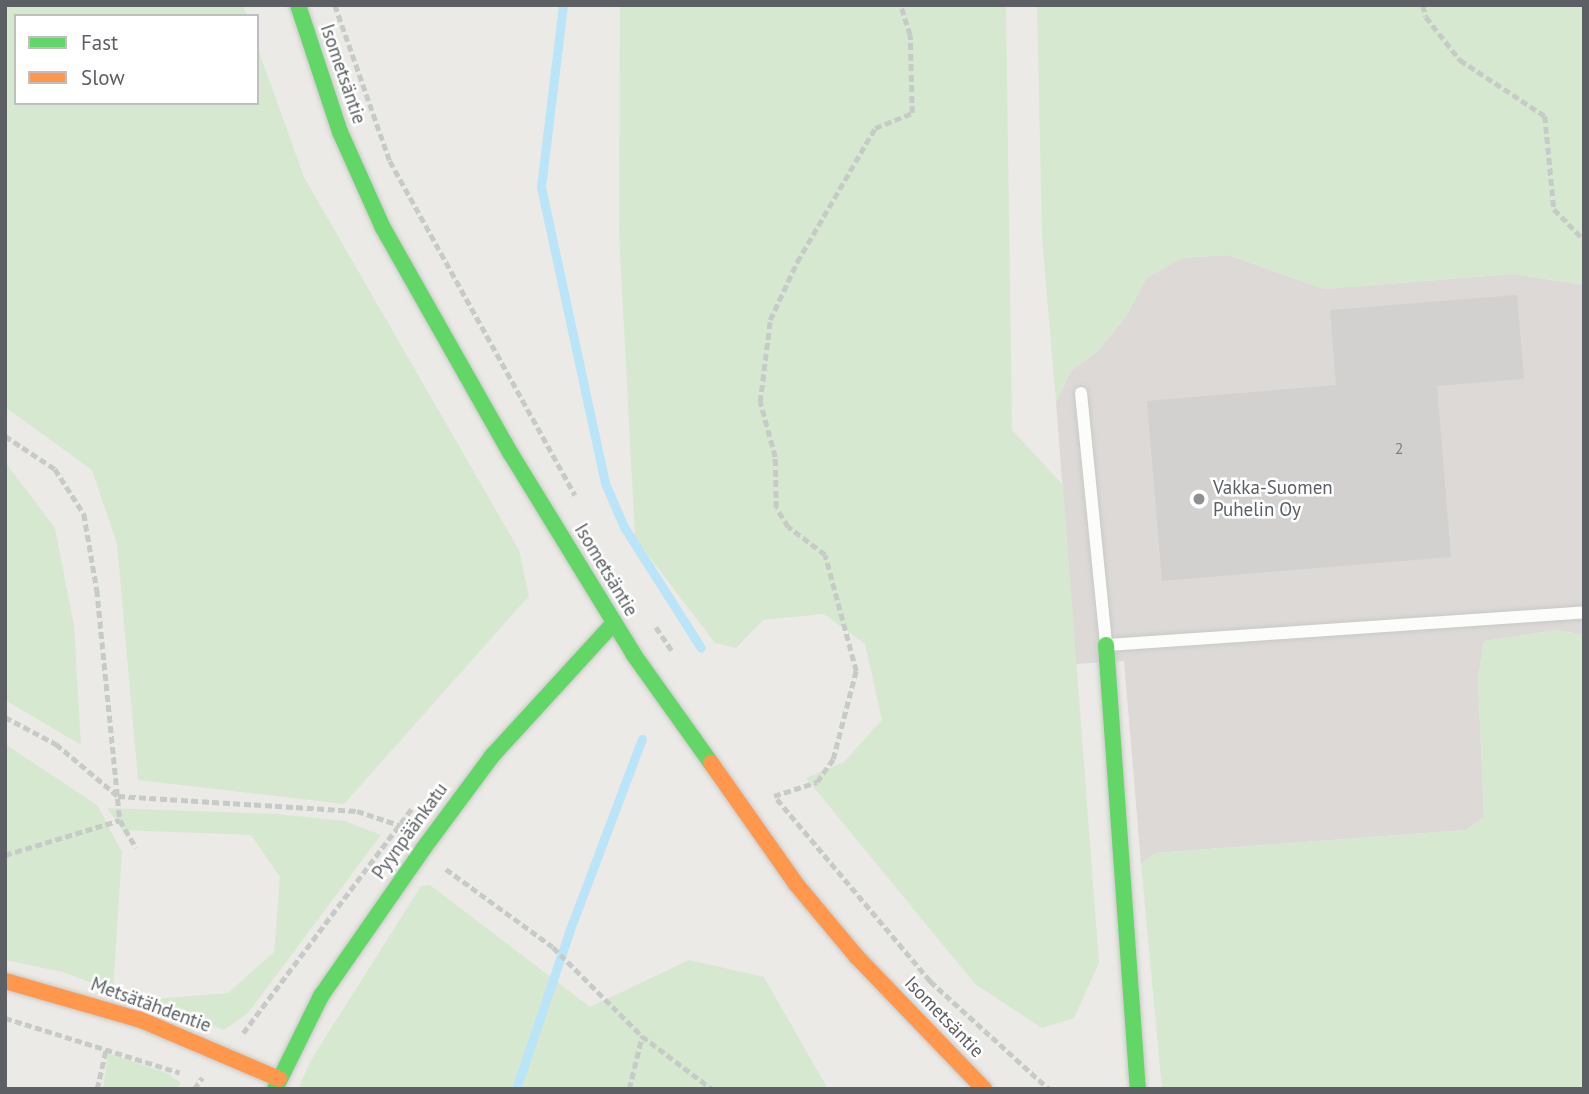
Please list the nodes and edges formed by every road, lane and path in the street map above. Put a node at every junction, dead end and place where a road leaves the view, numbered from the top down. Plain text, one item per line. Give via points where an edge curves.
1 (298, 5) edge
2 (335, 5) edge
3 (901, 5) edge
4 (1423, 5) edge
5 (1584, 240) edge
6 (1081, 393) dead end
7 (5, 436) edge
8 (580, 503) dead end
9 (1584, 612) edge
10 (614, 624) junction
11 (653, 624) dead end
12 (1106, 645) junction
13 (677, 658) dead end
14 (5, 717) edge
15 (766, 786) dead end
16 (118, 796) junction
17 (774, 796) junction
18 (120, 820) junction
19 (136, 848) dead end
20 (423, 849) junction
21 (5, 855) edge
22 (5, 981) edge
23 (5, 1018) edge
24 (642, 1036) junction
25 (106, 1049) junction
26 (201, 1079) dead end
27 (277, 1084) edge
28 (97, 1089) edge
29 (629, 1089) edge
30 (712, 1089) edge
31 (984, 1089) edge
32 (1049, 1089) edge
33 (1138, 1089) edge

1 - 10 main road, Isometsäntie via 341,132 383,228
2 - 8 path via 390,162
3 - 17 path via 910,34 912,113 875,128 797,262 770,320 760,402 775,457 776,508 788,527 825,555 856,671 834,759 817,782
4 - 5 path via 1426,17 1460,60 1545,116 1554,209
6 - 12 lane
7 - 16 path via 55,468 84,514 97,590
9 - 12 lane
10 - 20 main road, Pyynpäänkatu via 492,756
10 - 31 main road, Isometsäntie via 705,762 796,884 858,957
11 - 13 path
12 - 33 main road
14 - 16 path via 56,744
15 - 17 path
16 - 18 path
16 - 20 path via 357,811 399,823
17 - 32 path via 930,981
18 - 19 path
18 - 21 path
20 - 24 path via 553,947
20 - 27 main road, Pyynpäänkatu via 321,996
22 - 27 main road, Metsätähdentie via 141,1020
23 - 25 path
24 - 29 path
24 - 30 path
25 - 26 path
25 - 28 path

